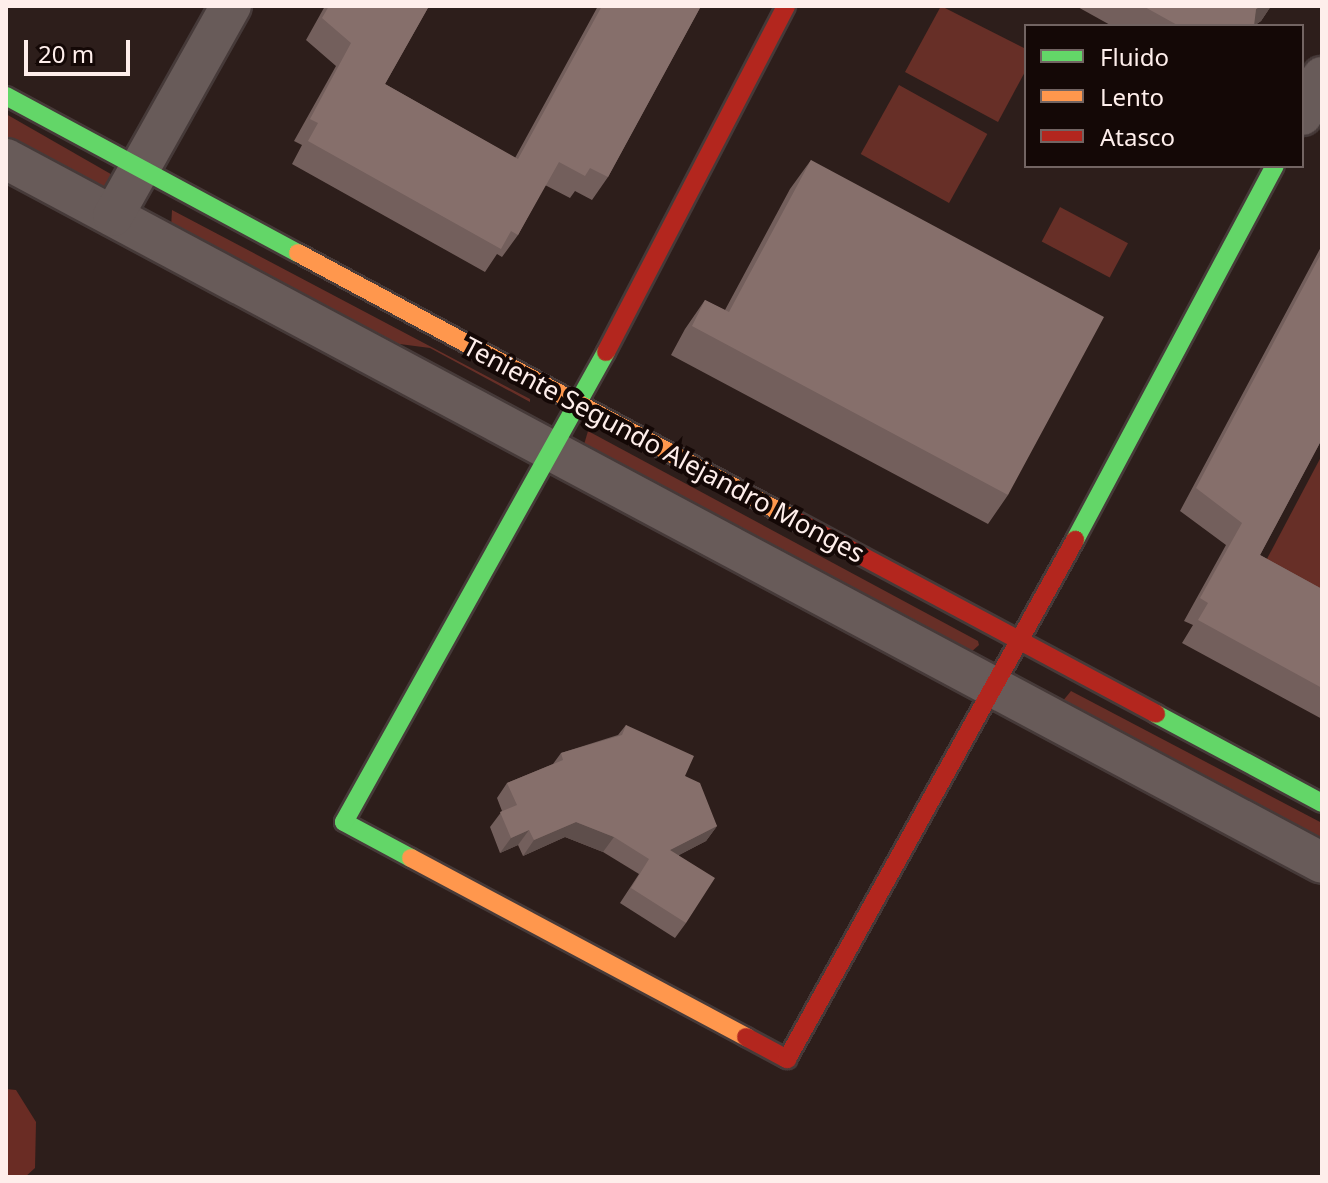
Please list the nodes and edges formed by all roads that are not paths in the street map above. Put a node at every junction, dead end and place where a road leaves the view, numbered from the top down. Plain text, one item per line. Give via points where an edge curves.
1 (231, 6) edge
2 (786, 6) edge
3 (1322, 77) edge
4 (6, 96) edge
5 (1304, 111) edge
6 (6, 159) edge
7 (139, 168) junction
8 (1274, 168) edge
9 (113, 216) junction
10 (579, 404) junction
11 (552, 451) junction
12 (1022, 642) junction
13 (996, 688) junction
14 (1322, 803) edge
15 (1322, 863) edge

1 - 7 street
2 - 10 street
3 - 5 street
4 - 7 street, Teniente Segundo Alejandro Monges
6 - 9 street, Teniente Segundo Alejandro Monges
7 - 9 street
7 - 10 street, Teniente Segundo Alejandro Monges
8 - 12 street
9 - 11 street, Teniente Segundo Alejandro Monges
10 - 11 street
10 - 12 street, Teniente Segundo Alejandro Monges
11 - 13 street, Teniente Segundo Alejandro Monges
11 - 13 street via 344,822 787,1059
12 - 13 street
12 - 14 street, Teniente Segundo Alejandro Monges
13 - 15 street, Teniente Segundo Alejandro Monges

